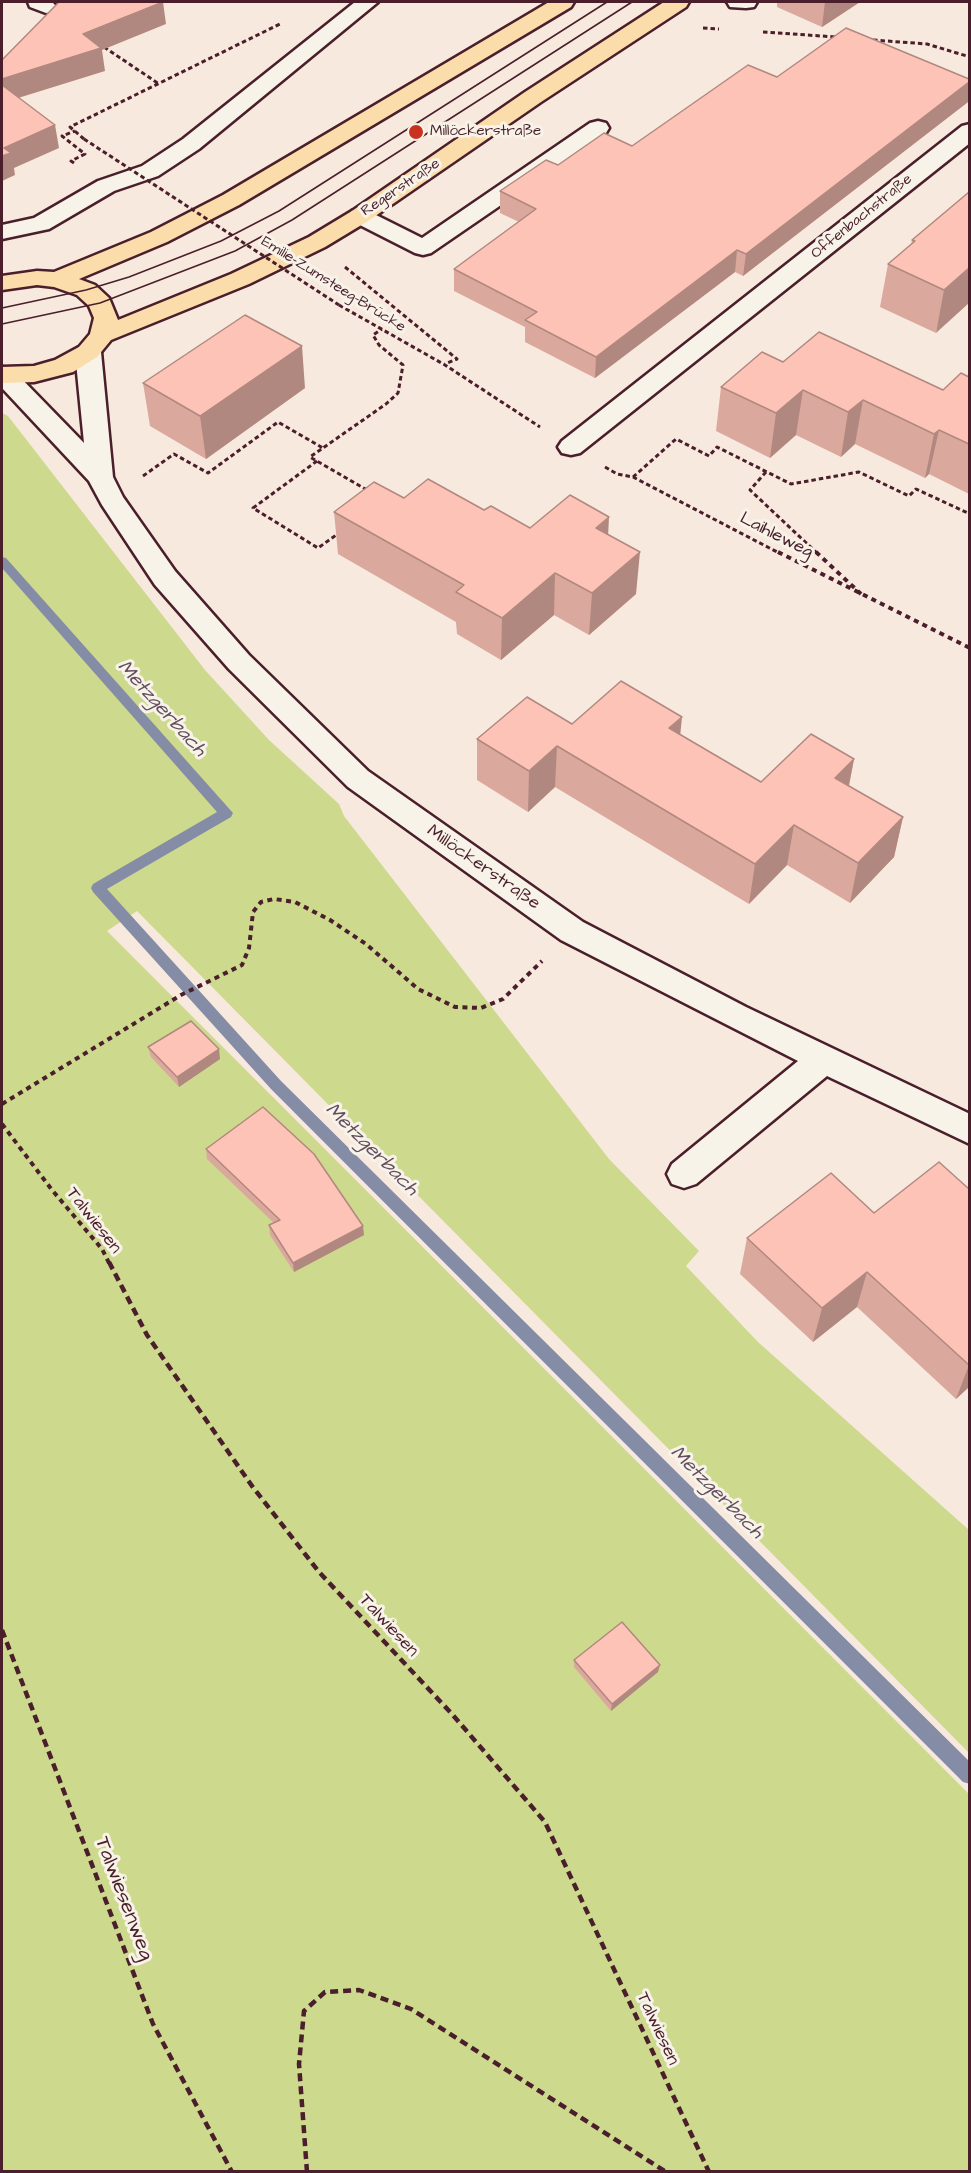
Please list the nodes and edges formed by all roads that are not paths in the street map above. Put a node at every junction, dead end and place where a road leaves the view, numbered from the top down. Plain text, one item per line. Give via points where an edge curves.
1 (563, 2) edge
2 (678, 2) edge
3 (738, 2) edge
4 (746, 2) edge
5 (368, 10) edge
6 (598, 128) dead end
7 (969, 131) edge
8 (360, 216) junction
9 (2, 232) edge
10 (57, 280) junction
11 (2, 283) edge
12 (95, 344) junction
13 (2, 375) edge
14 (571, 447) road end
15 (106, 488) junction
16 (824, 1059) junction
17 (969, 1130) edge
18 (684, 1174) dead end

1 - 10 main road via 231,200 159,237
2 - 8 main road, Regerstraße
3 - 4 street
5 - 9 street via 150,171 106,186 40,224
6 - 8 street via 423,248
7 - 14 street, Offenbachstraße
8 - 12 main road, Regerstraße via 317,242
10 - 11 main road via 37,278
10 - 12 main road via 86,290 100,303 106,318
12 - 13 main road, Regerstraße via 64,366 34,374
12 - 15 street, Millöckerstraße
13 - 15 street, Millöckerstraße via 35,406
15 - 16 street, Millöckerstraße via 165,578 239,662 358,779 573,931
16 - 17 street, Millöckerstraße
16 - 18 street

